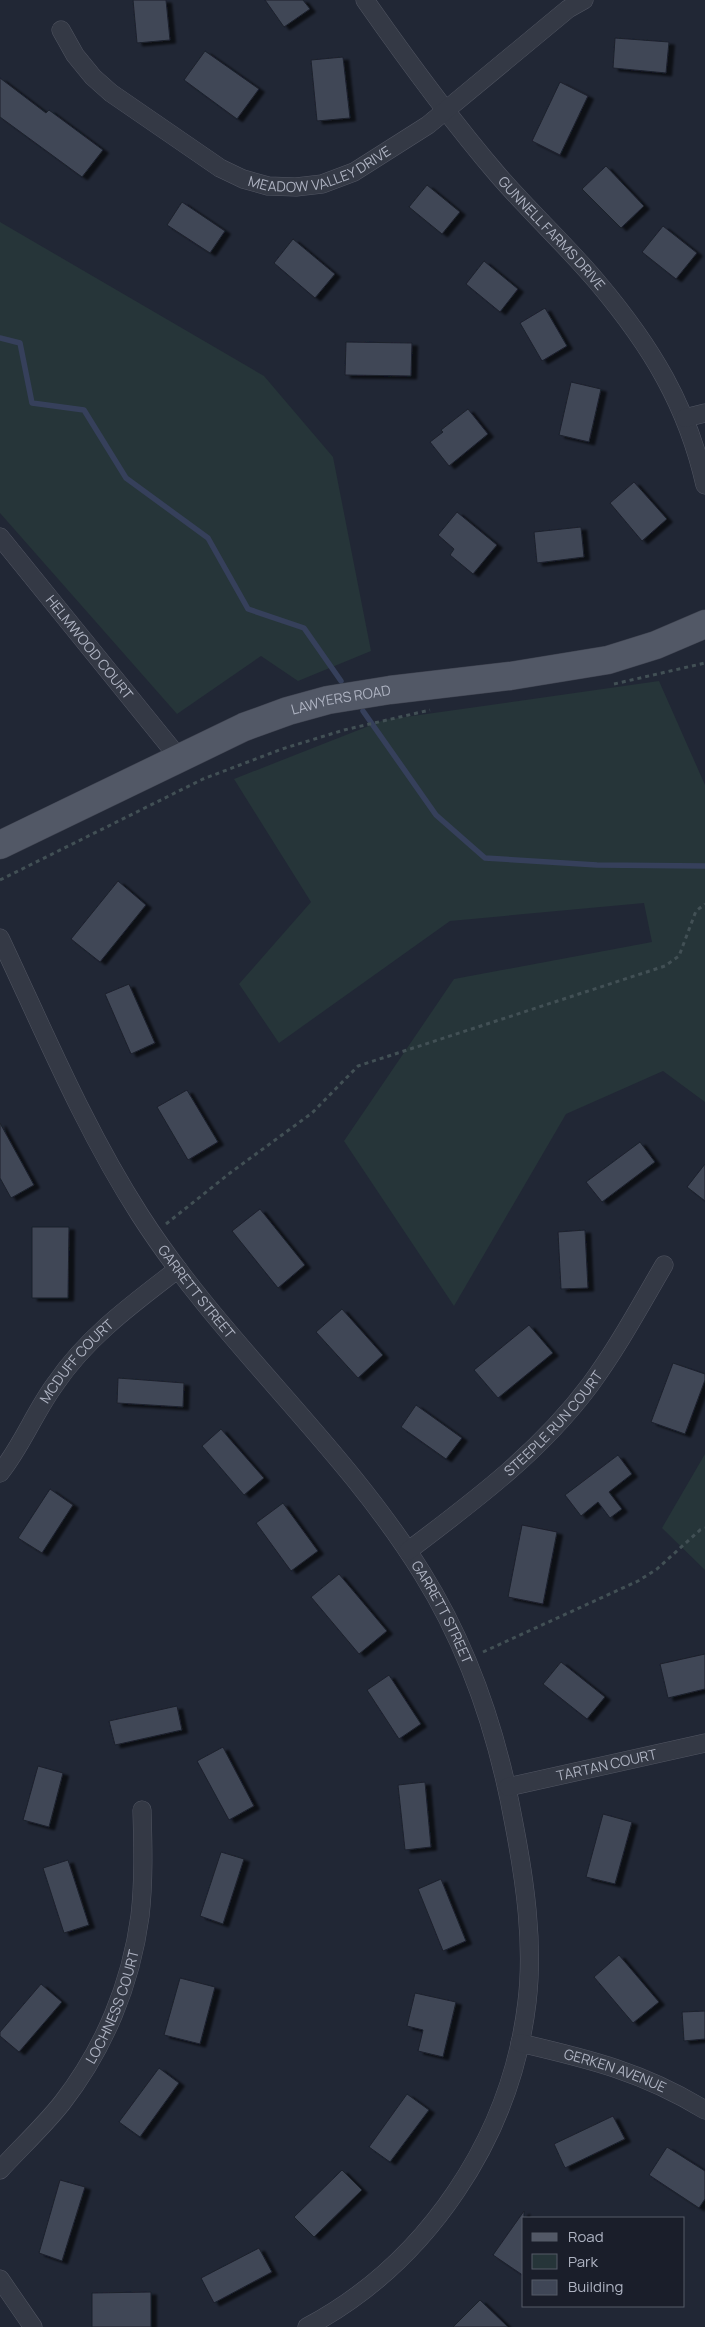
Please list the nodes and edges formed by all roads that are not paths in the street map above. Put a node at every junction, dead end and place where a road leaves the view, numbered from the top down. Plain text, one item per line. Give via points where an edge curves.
1 (365, 0) edge
2 (584, 0) edge
3 (61, 30) dead end
4 (445, 112) junction
5 (705, 413) edge
6 (685, 418) junction
7 (705, 485) edge
8 (0, 537) edge
9 (705, 624) edge
10 (179, 758) junction
11 (0, 845) edge
12 (0, 938) edge
13 (664, 1265) dead end
14 (178, 1269) junction
15 (0, 1473) edge
16 (408, 1551) junction
17 (705, 1743) edge
18 (508, 1787) junction
19 (142, 1810) dead end
20 (520, 2043) junction
21 (705, 2110) edge
22 (0, 2170) edge
23 (0, 2279) edge
24 (34, 2327) edge
25 (307, 2327) edge

1 - 4 street, GUNNELL FARMS DRIVE
2 - 4 street, MEADOW VALLEY DRIVE via 568,9
3 - 4 street, MEADOW VALLEY DRIVE via 92,77 111,94 220,168 268,186 322,184 346,176
4 - 6 street, GUNNELL FARMS DRIVE via 631,324 659,367
5 - 6 street
6 - 7 street, GUNNELL FARMS DRIVE
8 - 10 street, HELMWOOD COURT
9 - 10 main road, LAWYERS ROAD via 608,660 328,700 244,727
10 - 11 main road, LAWYERS ROAD
12 - 14 street, GARRETT STREET via 108,1160
13 - 16 street, STEEPLE RUN COURT via 616,1348 589,1387 548,1435 489,1490
14 - 15 street, MCDUFF COURT via 134,1303 77,1355 55,1383
14 - 16 street, GARRETT STREET via 376,1506
16 - 18 street, GARRETT STREET via 467,1659 492,1726
17 - 18 street, TARTAN COURT
18 - 20 street, GARRETT STREET via 526,1908 527,2003
19 - 22 street, LOCHNESS COURT via 140,1916 121,1997 85,2070 61,2104
20 - 21 street, GERKEN AVENUE via 598,2061 641,2076
20 - 25 street, GARRETT STREET via 491,2129 448,2204 422,2237 391,2268 356,2296
23 - 24 street

